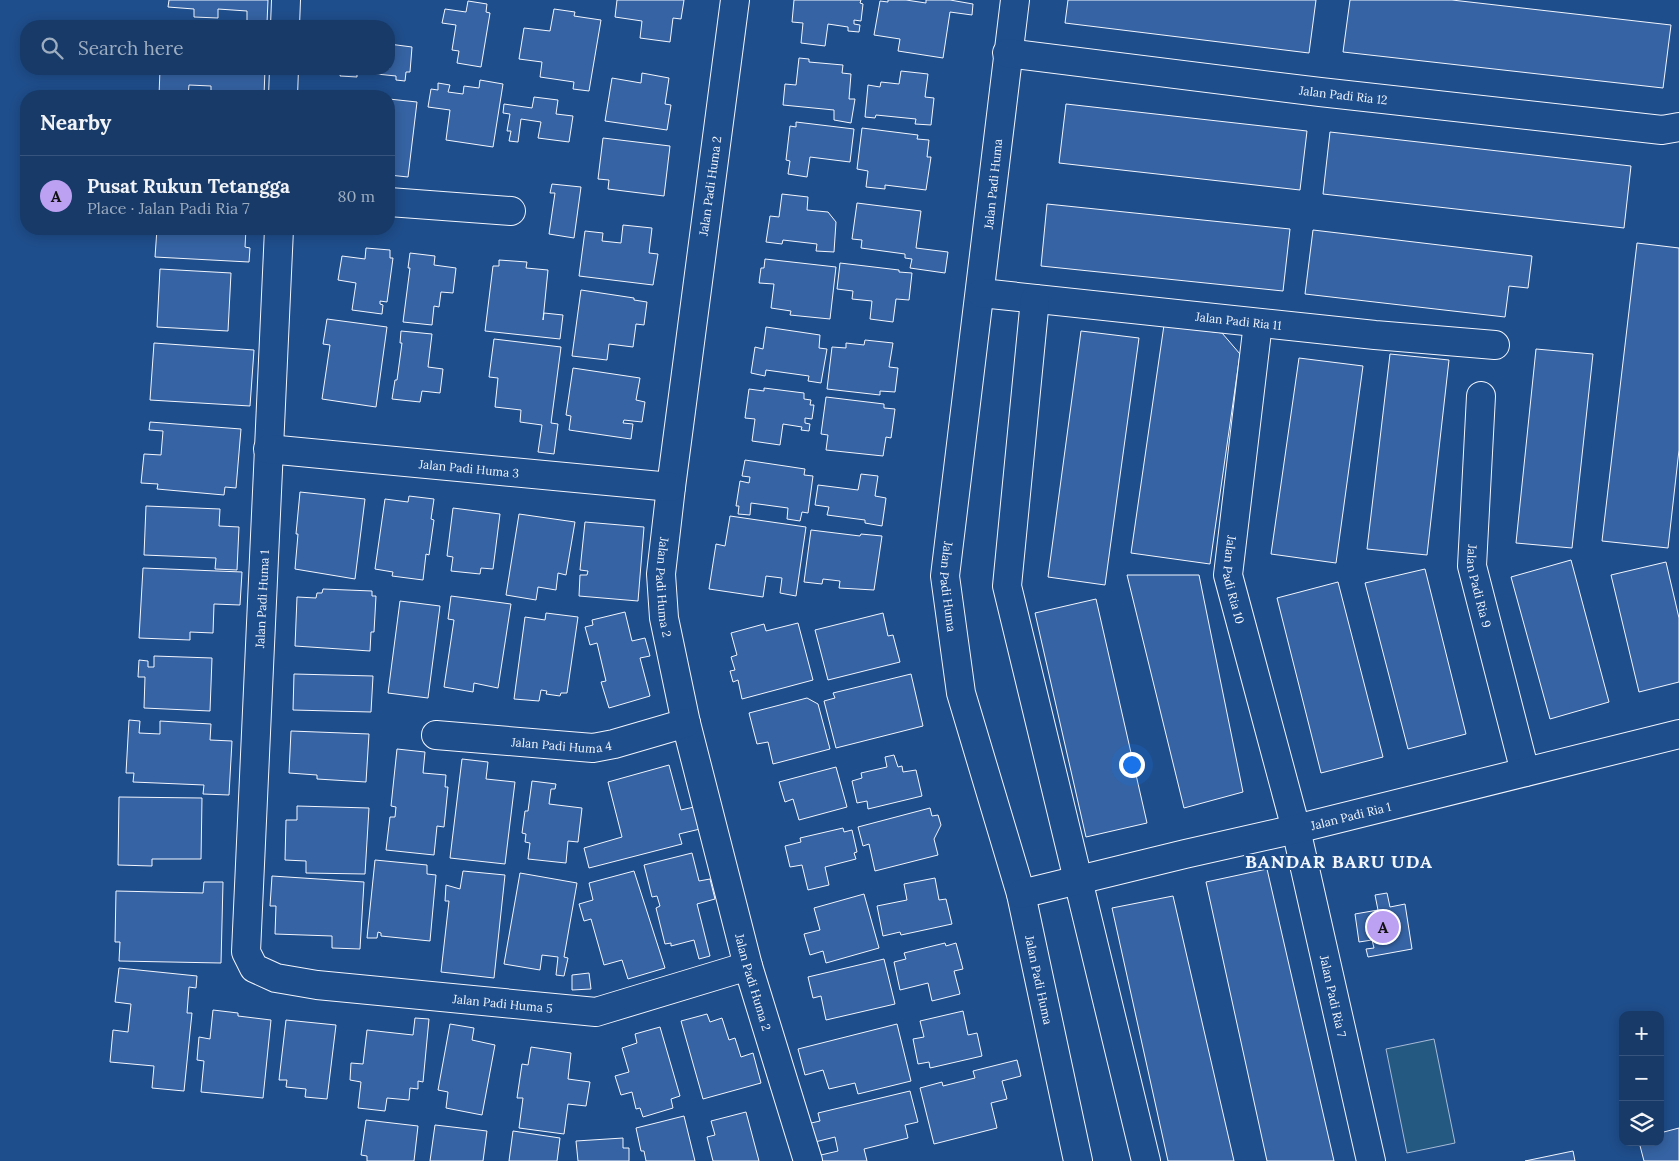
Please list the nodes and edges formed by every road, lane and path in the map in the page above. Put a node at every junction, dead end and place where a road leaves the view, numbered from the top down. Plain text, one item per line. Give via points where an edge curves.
1 (286, 0) edge
2 (735, 0) edge
3 (1015, 0) edge
4 (285, 20) edge
5 (1007, 53) junction
6 (284, 75) edge
7 (283, 90) edge
8 (1679, 127) edge
9 (395, 202) edge
10 (511, 211) dead end
11 (278, 235) edge
12 (980, 294) junction
13 (1035, 299) junction
14 (1258, 323) junction
15 (1495, 346) dead end
16 (1481, 396) dead end
17 (268, 450) junction
18 (671, 487) junction
19 (686, 723) junction
20 (1679, 734) edge
21 (436, 735) dead end
22 (1525, 772) junction
23 (1296, 830) junction
24 (1079, 880) junction
25 (1021, 894) junction
26 (748, 966) junction
27 (254, 968) joint
28 (1073, 1160) edge
29 (808, 1161) edge
30 (1146, 1161) edge
31 (1371, 1161) edge

1 - 4 street
2 - 18 street, Jalan Padi Huma 2
3 - 5 street, Jalan Padi Huma
5 - 8 street, Jalan Padi Ria 12 via 1623,126 1662,130
5 - 12 street, Jalan Padi Huma
6 - 7 street
9 - 10 street
11 - 17 street, Jalan Padi Huma 1
12 - 13 street, Jalan Padi Ria 11
12 - 25 street, Jalan Padi Huma via 945,576 961,693
13 - 14 street, Jalan Padi Ria 11
13 - 24 street via 1007,586
14 - 15 street, Jalan Padi Ria 11
14 - 23 street, Jalan Padi Ria 10 via 1228,575
16 - 22 street, Jalan Padi Ria 9 via 1472,566
17 - 18 street, Jalan Padi Huma 3
17 - 27 street, Jalan Padi Huma 1 via 246,952
18 - 19 street, Jalan Padi Huma 2 via 661,574 664,618
19 - 21 street, Jalan Padi Huma 4 via 593,748
19 - 26 street, Jalan Padi Huma 2
20 - 22 street, Jalan Padi Ria 1
22 - 23 street, Jalan Padi Ria 1
23 - 24 street, Jalan Padi Ria 1
23 - 31 street, Jalan Padi Ria 7
24 - 25 street, Jalan Padi Ria 1
24 - 30 street
25 - 28 street, Jalan Padi Huma
26 - 27 street, Jalan Padi Huma 5 via 596,1012 317,985 276,978
26 - 29 street, Jalan Padi Huma 2

